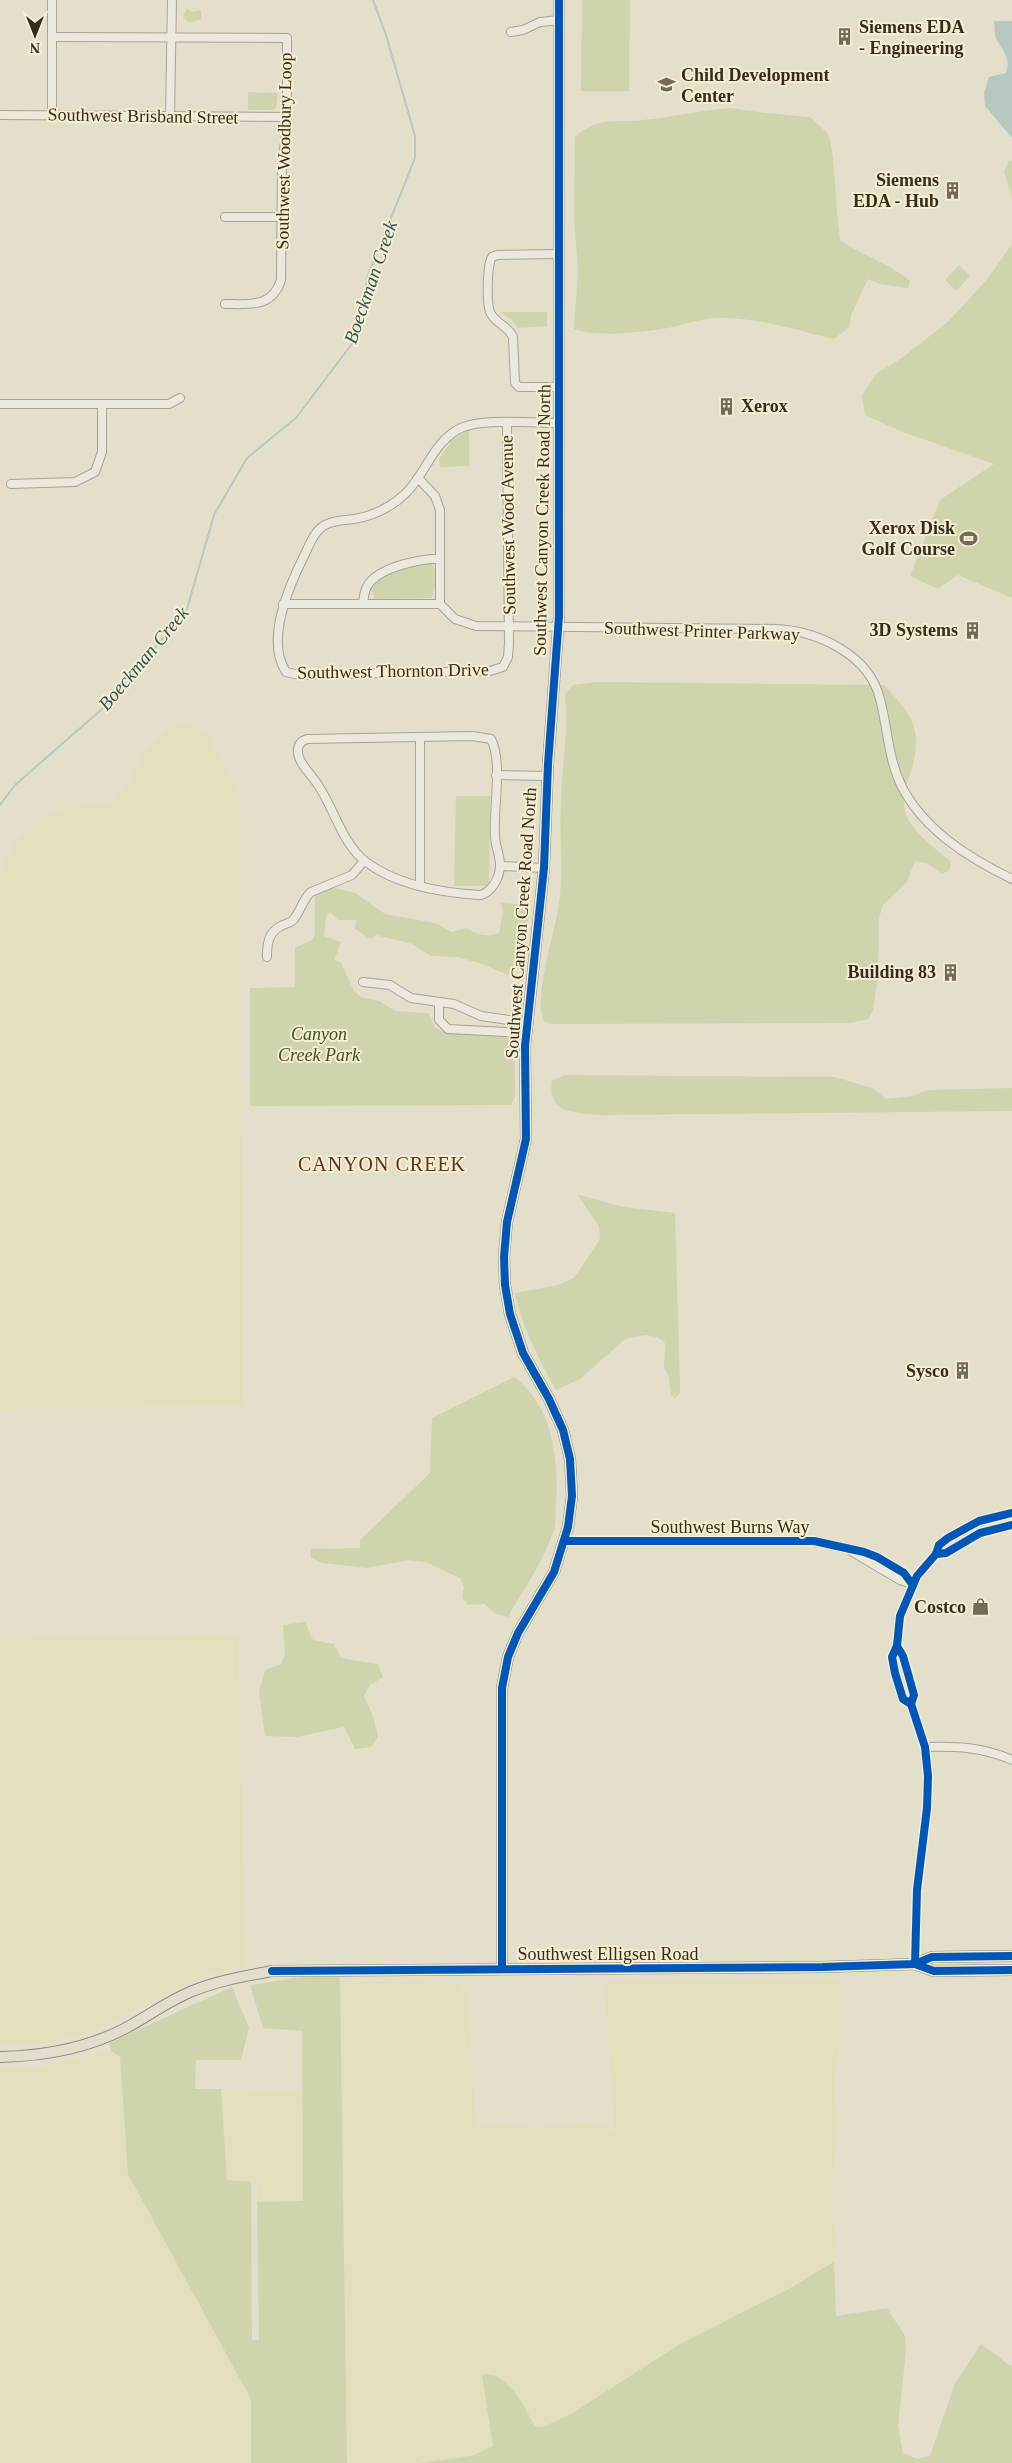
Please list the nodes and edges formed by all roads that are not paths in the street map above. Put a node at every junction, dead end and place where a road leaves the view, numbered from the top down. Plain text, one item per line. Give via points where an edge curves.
1 (52, 0) edge
2 (172, 0) edge
3 (558, 0) edge
4 (559, 20) junction
5 (511, 32) dead end
6 (53, 37) junction
7 (172, 38) junction
8 (52, 114) junction
9 (0, 115) edge
10 (170, 116) junction
11 (286, 117) junction
12 (225, 217) dead end
13 (282, 217) junction
14 (559, 254) junction
15 (225, 304) dead end
16 (559, 387) junction
17 (180, 398) dead end
18 (0, 404) edge
19 (102, 404) junction
20 (507, 423) junction
21 (559, 423) junction
22 (418, 478) junction
23 (11, 484) dead end
24 (440, 559) junction
25 (363, 603) junction
26 (283, 604) junction
27 (440, 604) junction
28 (509, 627) junction
29 (558, 628) junction
30 (420, 738) junction
31 (496, 776) junction
32 (547, 776) junction
33 (364, 861) junction
34 (500, 866) junction
35 (544, 868) junction
36 (1012, 878) edge
37 (420, 886) junction
38 (267, 957) dead end
39 (363, 982) dead end
40 (439, 1002) junction
41 (509, 1020) dead end
42 (527, 1033) junction
43 (1012, 1513) edge
44 (1012, 1525) edge
45 (565, 1541) junction
46 (936, 1554) junction
47 (912, 1584) junction
48 (897, 1646) junction
49 (912, 1704) junction
50 (925, 1747) junction
51 (1012, 1760) edge
52 (1012, 1956) edge
53 (915, 1964) junction
54 (502, 1968) junction
55 (1012, 1970) edge
56 (0, 2057) edge

1 - 6 street
2 - 7 street
3 - 4 main road, Southwest Canyon Creek Road North
4 - 5 street via 540,22
4 - 14 main road, Southwest Canyon Creek Road North
6 - 7 street, Southwest Woodbury Loop
6 - 8 street
7 - 10 street
7 - 11 street, Southwest Woodbury Loop via 287,38
8 - 9 street, Southwest Brisband Street
8 - 10 street, Southwest Brisband Street
10 - 11 street, Southwest Brisband Street
11 - 13 street, Southwest Woodbury Loop
12 - 13 street
13 - 15 street, Southwest Woodbury Loop via 282,273 278,289 272,297 260,302
14 - 16 main road, Southwest Canyon Creek Road North
14 - 16 street via 497,255 492,257 488,269 489,309 510,330 515,383 519,387
16 - 21 main road, Southwest Canyon Creek Road North
17 - 19 street via 169,404
18 - 19 street
19 - 23 street via 102,452 95,472 75,482
20 - 21 street, Southwest Thornton Drive
20 - 22 street, Southwest Thornton Drive via 472,424 455,431 446,438
20 - 28 street, Southwest Wood Avenue
21 - 29 main road, Southwest Canyon Creek Road North
22 - 24 street via 439,502
22 - 26 street, Southwest Thornton Drive via 406,494 384,509 368,516 331,522 320,529
24 - 25 street via 421,559 375,577 365,590
24 - 27 street
25 - 26 street
25 - 27 street
26 - 28 street, Southwest Thornton Drive via 282,665 286,672 299,676 497,670 507,662
27 - 28 street, Southwest Printer Parkway via 452,617 470,625
28 - 29 street, Southwest Printer Parkway
29 - 32 main road, Southwest Canyon Creek Road North
29 - 36 street, Southwest Printer Parkway via 793,630 835,646 856,661 875,684 893,766 919,813 958,848
30 - 31 street via 472,736 492,739
30 - 33 street via 307,739 302,740 298,747 301,762
30 - 37 street
31 - 32 street
31 - 34 street via 494,830
32 - 35 main road, Southwest Canyon Creek Road North
33 - 37 street via 398,881
33 - 38 street via 352,875 306,896 292,922 271,934
34 - 35 street
34 - 37 street via 492,888 481,895
35 - 42 main road, Southwest Canyon Creek Road North
39 - 40 street via 390,985 411,998
40 - 41 street via 454,1004 481,1016
40 - 42 street via 439,1020 448,1029
42 - 45 main road, Southwest Canyon Creek Road North via 526,1139 506,1232 505,1276 515,1331 553,1406 568,1451 572,1496
43 - 46 street via 988,1518 965,1528 939,1545
44 - 46 street via 980,1533 946,1553
45 - 47 street, Southwest Burns Way via 797,1540 830,1544 864,1552 892,1565
45 - 54 main road, Southwest Canyon Creek Road North via 554,1572 512,1647 502,1688
46 - 47 street
47 - 48 street via 900,1616
48 - 49 street via 914,1695
48 - 49 street via 892,1657 894,1673 903,1699
49 - 50 street
50 - 51 street via 972,1748
50 - 53 street via 928,1797 917,1890
52 - 53 main road, Southwest Elligsen Road via 932,1958
53 - 54 main road, Southwest Elligsen Road via 823,1968
53 - 55 main road, Southwest Elligsen Road via 934,1971
54 - 56 main road, Southwest Elligsen Road via 293,1970 248,1976 191,1992 126,2028 91,2043 56,2052

